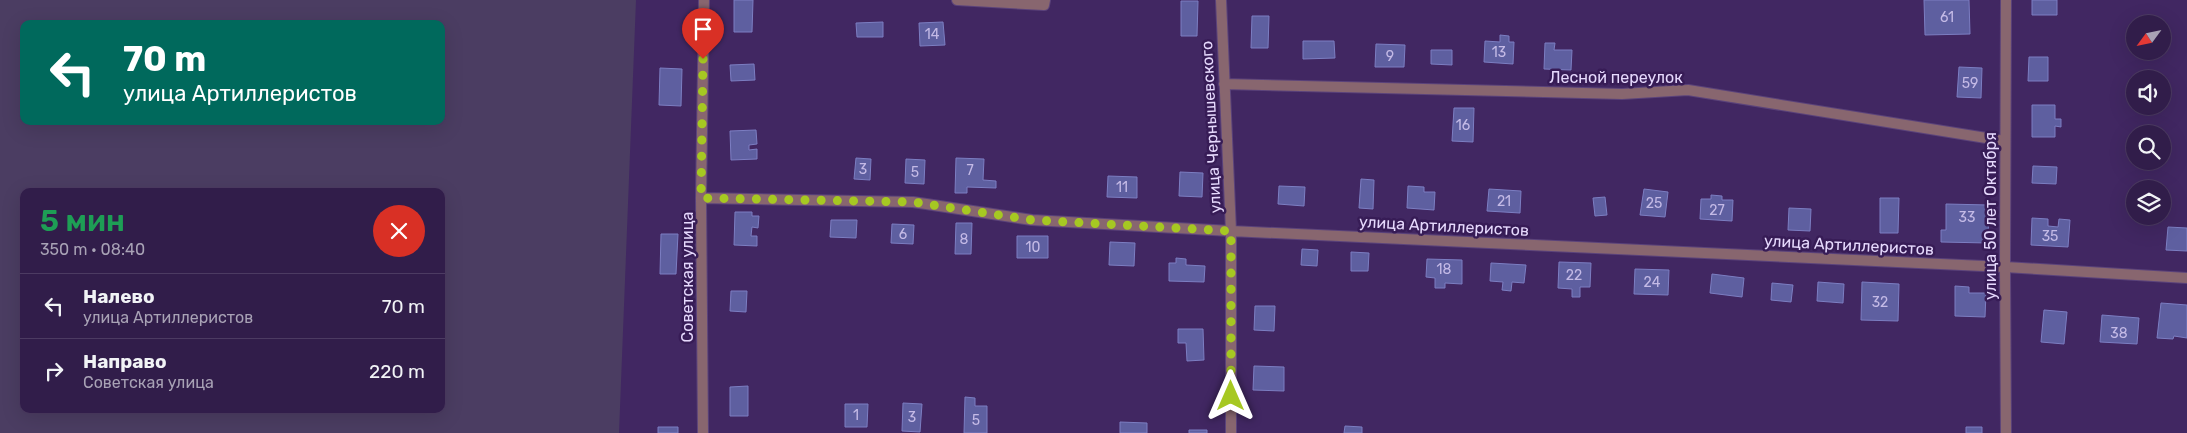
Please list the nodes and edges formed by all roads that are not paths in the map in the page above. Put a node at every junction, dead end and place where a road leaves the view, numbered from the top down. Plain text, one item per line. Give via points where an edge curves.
1 (704, 0) edge
2 (957, 0) edge
3 (1045, 0) edge
4 (1221, 0) edge
5 (2006, 0) edge
6 (1224, 84) junction
7 (2005, 141) junction
8 (701, 198) junction
9 (1231, 231) junction
10 (2004, 267) junction
11 (2187, 278) edge
12 (703, 433) edge
13 (1231, 433) edge
14 (2006, 433) edge

1 - 8 street, Советская улица
2 - 3 street via 1044,5
4 - 6 street, улица Чернышевского
5 - 7 street, улица 50 лет Октября
6 - 7 street, Лесной переулок via 1622,94 1688,90
6 - 9 street, улица Чернышевского
7 - 10 street, улица 50 лет Октября
8 - 9 street, улица Артиллеристов via 913,202 1032,220
8 - 12 street, Советская улица
9 - 10 street, улица Артиллеристов
9 - 13 street, улица Чернышевского
10 - 11 street, улица Артиллеристов
10 - 14 street, улица 50 лет Октября

